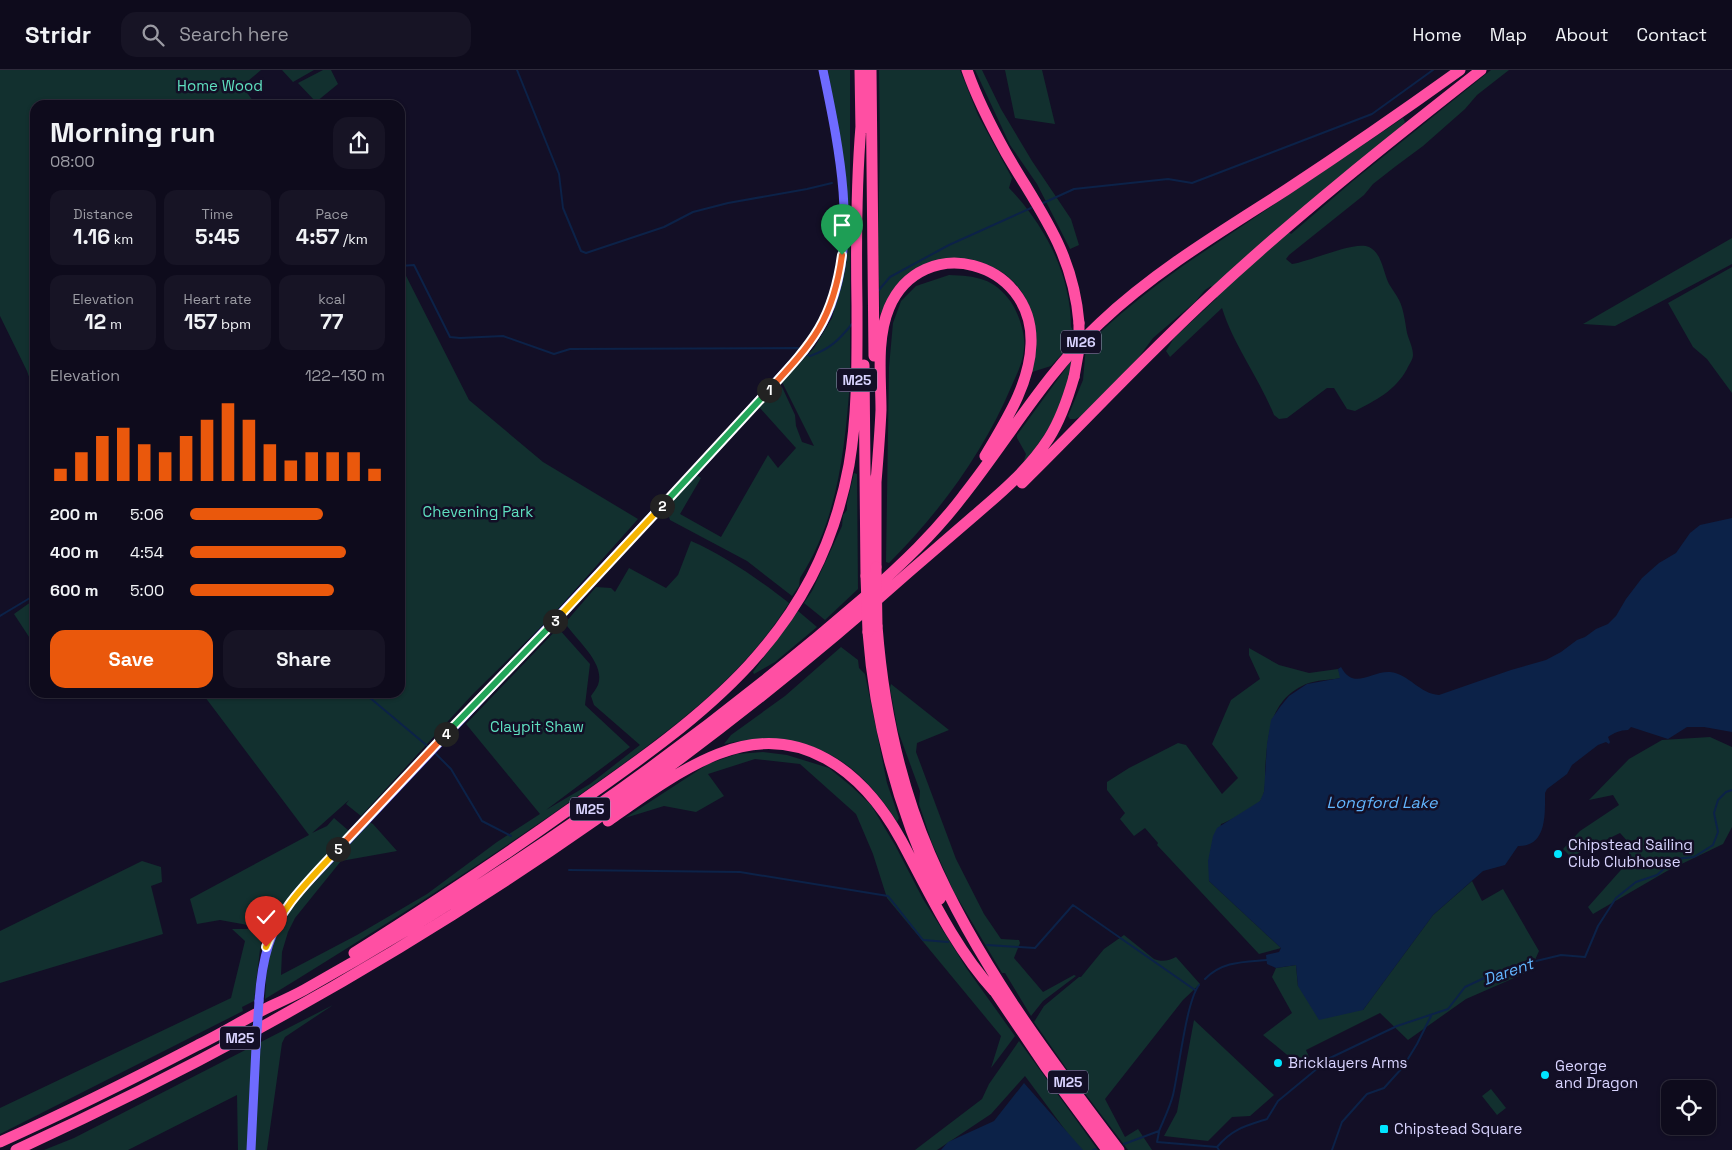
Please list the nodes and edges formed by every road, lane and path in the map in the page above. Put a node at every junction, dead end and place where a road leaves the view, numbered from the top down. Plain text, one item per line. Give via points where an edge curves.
1 (823, 70) edge
2 (860, 70) edge
3 (871, 70) edge
4 (967, 70) edge
5 (1460, 70) edge
6 (1481, 70) edge
7 (861, 126) junction
8 (876, 482) junction
9 (952, 510) junction
10 (845, 628) junction
11 (873, 629) junction
12 (457, 912) junction
13 (994, 991) junction
14 (270, 1006) junction
15 (0, 1142) edge
16 (16, 1150) edge
17 (251, 1150) edge
18 (1107, 1150) edge
19 (1119, 1150) edge

1 - 17 main road, bridge via 842,181 844,241 832,304 822,324 804,351 296,895 278,920 264,960 259,1001
2 - 7 highway, M25
3 - 8 highway, M25
4 - 10 highway, M25, bridge via 996,136 1062,251 1074,285 1079,323 1074,377 1054,430 1026,468
5 - 9 highway, M26 via 1180,259 1115,309 1045,383
6 - 10 highway via 1349,175 1250,260 1174,330 1005,498 900,587
7 - 11 highway, M25, bridge via 866,576
7 - 14 highway, M25 via 857,175 856,389 851,452 830,533 814,571 786,620 728,688 651,751 486,867
8 - 9 highway, M25 via 882,342 890,307 906,284 930,268 959,263 980,267 999,277 1019,297 1029,324 1030,355 1012,407
8 - 11 highway, M25, bridge
9 - 14 highway, M25 via 911,555 854,606 658,760 445,906 331,975
10 - 12 highway, M25 via 651,780 541,858
11 - 13 highway, M25 via 874,688 889,762 903,808 941,900
11 - 19 highway, M25 via 895,746 913,810 935,867 961,919 995,975
12 - 13 highway, M25 via 513,885 642,797 710,757 754,745 789,746 833,762 851,774 870,794 894,828 975,970
12 - 16 highway, M25 via 360,972 242,1038
13 - 18 highway, M25
14 - 15 highway, M25 via 130,1080

